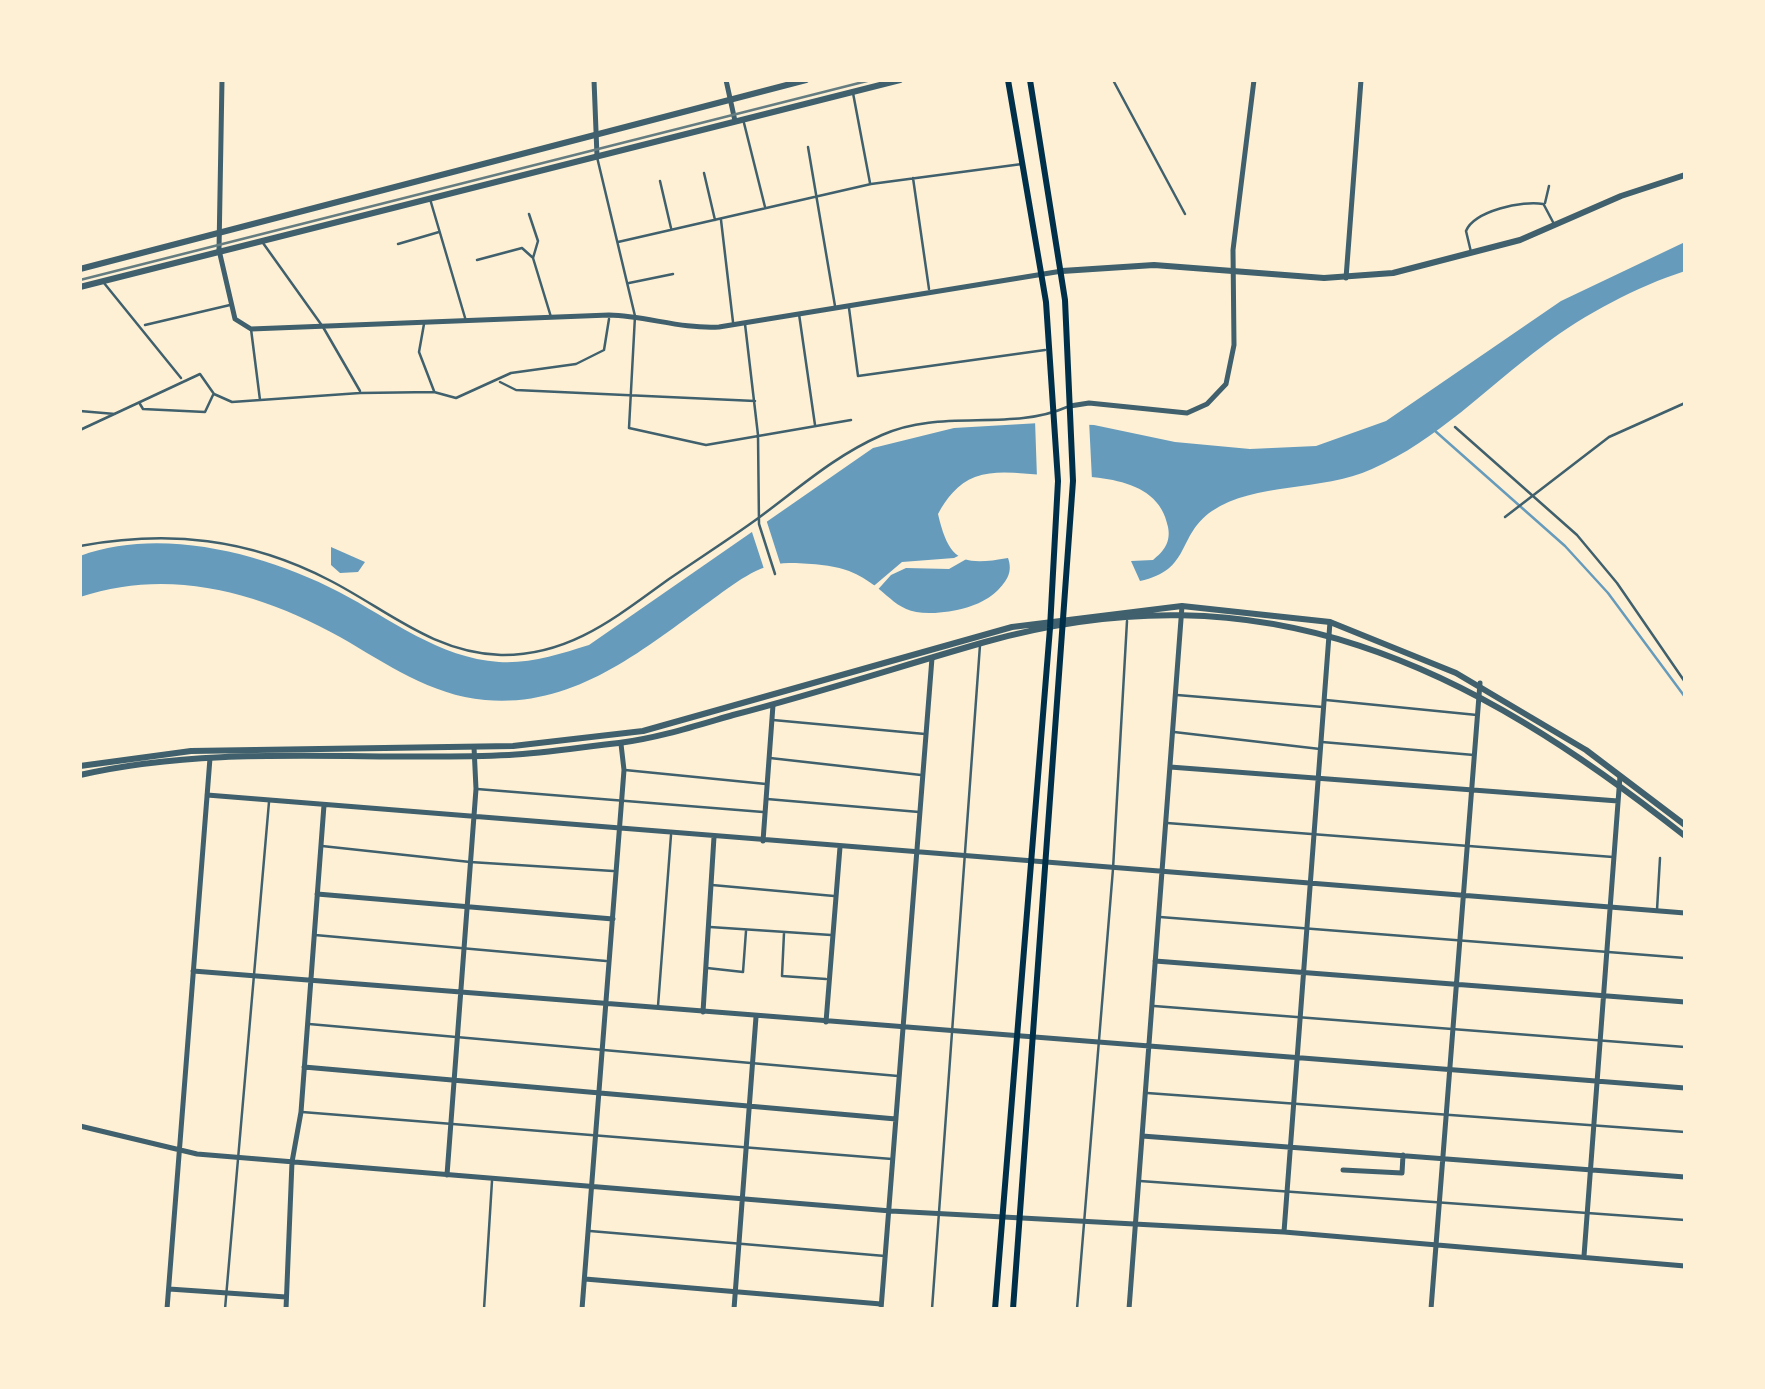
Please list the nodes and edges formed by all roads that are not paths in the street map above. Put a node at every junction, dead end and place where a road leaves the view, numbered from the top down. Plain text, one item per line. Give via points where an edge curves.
1 (222, 80) edge
2 (594, 80) edge
3 (726, 80) edge
4 (806, 80) edge
5 (900, 80) edge
6 (1008, 80) edge
7 (1030, 80) edge
8 (1113, 80) edge
9 (1254, 80) edge
10 (1361, 80) edge
11 (853, 93) junction
12 (728, 100) junction
13 (739, 120) junction
14 (595, 136) junction
15 (808, 146) dead end
16 (597, 156) junction
17 (1024, 163) junction
18 (704, 173) dead end
19 (1685, 174) edge
20 (913, 177) junction
21 (660, 181) dead end
22 (870, 184) junction
23 (1550, 186) dead end
24 (819, 196) junction
25 (430, 199) junction
26 (1544, 204) junction
27 (765, 208) junction
28 (529, 214) dead end
29 (1185, 214) dead end
30 (721, 219) junction
31 (715, 220) junction
32 (1555, 226) junction
33 (672, 230) junction
34 (441, 232) junction
35 (220, 233) junction
36 (261, 241) junction
37 (616, 243) junction
38 (398, 244) dead end
39 (219, 250) junction
40 (1471, 255) junction
41 (533, 258) junction
42 (477, 260) dead end
43 (80, 269) edge
44 (1062, 271) junction
45 (1232, 271) junction
46 (673, 274) dead end
47 (1042, 275) junction
48 (1346, 278) junction
49 (102, 280) junction
50 (628, 284) junction
51 (80, 287) edge
52 (930, 295) junction
53 (231, 304) junction
54 (849, 306) junction
55 (835, 307) junction
56 (799, 312) junction
57 (610, 315) junction
58 (635, 316) junction
59 (552, 318) junction
60 (466, 322) junction
61 (744, 322) junction
62 (424, 324) junction
63 (734, 324) junction
64 (142, 326) junction
65 (323, 328) junction
66 (251, 329) junction
67 (1051, 349) junction
68 (182, 379) junction
69 (499, 381) junction
70 (434, 392) junction
71 (360, 393) junction
72 (214, 394) junction
73 (630, 395) junction
74 (755, 401) junction
75 (139, 402) junction
76 (260, 402) junction
77 (1685, 403) edge
78 (1070, 406) junction
79 (80, 411) edge
80 (116, 414) junction
81 (1055, 417) junction
82 (852, 420) dead end
83 (815, 426) junction
84 (1455, 427) dead end
85 (80, 430) edge
86 (758, 435) junction
87 (1532, 492) junction
88 (1505, 517) dead end
89 (759, 518) junction
90 (80, 546) edge
91 (776, 574) dead end
92 (1182, 610) junction
93 (1127, 620) junction
94 (1065, 621) junction
95 (1330, 622) junction
96 (1050, 623) junction
97 (1329, 634) junction
98 (980, 644) junction
99 (932, 654) junction
100 (1685, 682) edge
101 (1480, 683) junction
102 (1176, 695) junction
103 (1479, 695) junction
104 (773, 701) junction
105 (1324, 704) junction
106 (1477, 715) junction
107 (772, 720) junction
108 (1173, 732) junction
109 (926, 734) junction
110 (621, 738) junction
111 (1321, 746) junction
112 (474, 752) junction
113 (210, 754) junction
114 (1474, 755) junction
115 (769, 758) junction
116 (80, 766) edge
117 (1170, 766) junction
118 (624, 770) junction
119 (80, 775) edge
120 (923, 775) junction
121 (1318, 778) junction
122 (1619, 780) junction
123 (767, 784) junction
124 (476, 789) junction
125 (1472, 789) junction
126 (207, 795) junction
127 (766, 798) junction
128 (269, 800) junction
129 (622, 800) junction
130 (1618, 801) junction
131 (324, 805) junction
132 (765, 812) junction
133 (920, 812) junction
134 (473, 817) junction
135 (1166, 823) junction
136 (1685, 824) edge
137 (620, 829) junction
138 (671, 833) junction
139 (1314, 834) junction
140 (1685, 836) edge
141 (714, 837) junction
142 (762, 841) junction
143 (1467, 843) junction
144 (321, 846) junction
145 (840, 847) junction
146 (917, 854) junction
147 (1614, 857) junction
148 (965, 858) junction
149 (1660, 858) dead end
150 (470, 862) junction
151 (1029, 863) junction
152 (1044, 864) junction
153 (1113, 870) junction
154 (616, 872) junction
155 (1162, 873) junction
156 (1310, 884) junction
157 (711, 885) junction
158 (317, 894) junction
159 (836, 896) junction
160 (1463, 896) junction
161 (466, 908) junction
162 (1610, 909) junction
163 (1656, 911) junction
164 (1685, 914) edge
165 (1159, 916) junction
166 (612, 919) junction
167 (708, 927) junction
168 (746, 929) junction
169 (784, 932) junction
170 (1306, 932) junction
171 (314, 935) junction
172 (833, 936) junction
173 (1460, 942) junction
174 (463, 949) junction
175 (1606, 953) junction
176 (1685, 958) edge
177 (610, 961) junction
178 (1155, 962) junction
179 (706, 968) junction
180 (192, 972) junction
181 (1304, 972) junction
182 (255, 976) junction
183 (829, 980) junction
184 (310, 981) junction
185 (1456, 984) junction
186 (460, 993) junction
187 (1604, 996) junction
188 (1685, 1002) edge
189 (606, 1004) junction
190 (1152, 1006) junction
191 (658, 1009) junction
192 (703, 1012) junction
193 (1300, 1016) junction
194 (756, 1017) junction
195 (826, 1022) junction
196 (307, 1024) junction
197 (903, 1028) junction
198 (1453, 1028) junction
199 (952, 1032) junction
200 (456, 1038) junction
201 (1014, 1038) junction
202 (1032, 1039) junction
203 (1600, 1040) junction
204 (1097, 1044) junction
205 (1685, 1046) edge
206 (602, 1047) junction
207 (1149, 1048) junction
208 (1297, 1058) junction
209 (752, 1066) junction
210 (304, 1067) junction
211 (1450, 1070) junction
212 (900, 1076) junction
213 (453, 1080) junction
214 (1597, 1082) junction
215 (1685, 1088) edge
216 (599, 1093) junction
217 (1146, 1093) junction
218 (1294, 1102) junction
219 (750, 1107) junction
220 (300, 1112) junction
221 (1446, 1117) junction
222 (896, 1120) junction
223 (450, 1125) junction
224 (80, 1126) edge
225 (1594, 1127) junction
226 (1685, 1132) edge
227 (596, 1136) junction
228 (1142, 1136) junction
229 (1290, 1147) junction
230 (745, 1148) junction
231 (179, 1152) junction
232 (1403, 1155) junction
233 (238, 1158) junction
234 (1443, 1158) junction
235 (893, 1159) junction
236 (292, 1162) junction
237 (1343, 1170) dead end
238 (1590, 1170) junction
239 (447, 1175) junction
240 (1685, 1177) edge
241 (492, 1178) junction
242 (1139, 1181) junction
243 (591, 1185) junction
244 (1287, 1190) junction
245 (741, 1197) junction
246 (1440, 1202) junction
247 (890, 1212) junction
248 (938, 1214) junction
249 (1587, 1214) junction
250 (1001, 1218) junction
251 (1018, 1218) junction
252 (1082, 1220) junction
253 (1685, 1220) edge
254 (1136, 1222) junction
255 (588, 1230) junction
256 (1284, 1232) junction
257 (738, 1244) junction
258 (1436, 1244) junction
259 (885, 1256) junction
260 (1584, 1256) junction
261 (1685, 1266) edge
262 (584, 1279) junction
263 (169, 1289) junction
264 (227, 1292) junction
265 (735, 1292) junction
266 (286, 1297) junction
267 (881, 1306) edge
268 (167, 1309) edge
269 (226, 1309) edge
270 (286, 1309) edge
271 (484, 1309) edge
272 (582, 1309) edge
273 (734, 1309) edge
274 (932, 1309) edge
275 (995, 1309) edge
276 (1013, 1309) edge
277 (1077, 1309) edge
278 (1129, 1309) edge
279 (1431, 1309) edge

1 - 35 street
2 - 14 street
3 - 12 street
4 - 12 street
5 - 11 street
6 - 17 main road
7 - 44 main road
8 - 29 lane
9 - 45 street
10 - 48 street
11 - 13 street
11 - 22 lane
12 - 13 street
12 - 14 street
13 - 16 street
13 - 27 lane
14 - 16 street
14 - 35 street
15 - 24 lane
16 - 25 street
16 - 37 lane
17 - 20 lane
17 - 47 main road
18 - 31 lane
19 - 32 street
20 - 22 lane
20 - 52 lane
21 - 33 lane
22 - 24 lane
23 - 26 lane
24 - 27 lane
24 - 55 lane
25 - 34 lane
25 - 36 street
26 - 32 lane
26 - 40 lane via 1476,218 1466,231
27 - 30 lane
28 - 41 lane via 538,240
30 - 31 lane
30 - 63 lane
31 - 33 lane
32 - 40 street
33 - 37 lane
34 - 38 lane
34 - 60 lane
35 - 39 street
35 - 43 street
36 - 39 street
36 - 65 lane
37 - 50 lane
39 - 49 street
39 - 53 street
40 - 48 street
41 - 42 lane via 522,248
41 - 59 lane
44 - 45 street
44 - 47 street
44 - 78 main road
45 - 48 street
45 - 78 street via 1233,360 1226,384 1207,404 1175,414
46 - 50 lane
47 - 52 street
47 - 67 main road
49 - 51 street
49 - 64 lane
50 - 58 lane
52 - 54 street
53 - 64 lane
53 - 66 street via 235,318
54 - 55 street
54 - 67 lane via 858,376
55 - 56 street
56 - 61 street
56 - 83 lane
57 - 58 street
57 - 59 street
57 - 69 lane via 598,355
58 - 63 street via 677,328
58 - 73 lane
59 - 60 street
60 - 62 street
61 - 63 street
61 - 74 lane
62 - 65 street
62 - 70 lane via 418,352
64 - 68 lane
65 - 66 street
65 - 71 lane
66 - 76 lane
67 - 81 main road
68 - 72 lane via 200,374
68 - 75 lane
69 - 70 lane via 456,398
69 - 73 lane via 516,390
70 - 71 lane
71 - 76 lane
72 - 75 lane via 205,412 143,408
72 - 76 lane
73 - 74 lane
73 - 86 lane via 628,428 706,446
74 - 86 lane
75 - 80 lane
77 - 87 lane via 1609,437
78 - 81 lane
78 - 94 main road
79 - 80 lane
80 - 85 lane
81 - 89 lane via 928,422 885,433 827,462
81 - 96 main road
82 - 83 lane
83 - 86 lane
84 - 87 lane
86 - 89 lane
87 - 88 lane
87 - 100 lane via 1617,583
89 - 90 lane via 597,632 560,647 512,654 468,651 422,636 329,580 251,547 188,536
89 - 91 lane
92 - 93 street
92 - 94 street
92 - 95 street
92 - 97 street
92 - 102 street
93 - 94 street
93 - 153 lane
94 - 96 street
94 - 152 main road
95 - 97 street
95 - 101 street
96 - 98 street
96 - 99 street
96 - 151 main road
97 - 103 street via 1394,655
97 - 105 street
98 - 99 street
98 - 148 lane
99 - 104 street
99 - 109 street
101 - 103 street
101 - 122 street
102 - 105 lane
102 - 108 street
103 - 106 street
103 - 122 street
104 - 107 street
104 - 110 street
105 - 106 lane
105 - 111 street
106 - 114 street
107 - 109 lane
107 - 115 street
108 - 111 lane
108 - 117 street
109 - 120 street
110 - 112 street
110 - 118 street
111 - 114 lane
111 - 121 street
112 - 113 street
112 - 124 street
113 - 116 street
113 - 119 street
113 - 126 street
114 - 125 street
115 - 120 lane
115 - 123 street
117 - 121 street
117 - 135 street
118 - 123 lane
118 - 129 street
120 - 133 street
121 - 125 street
121 - 139 street
122 - 130 street
122 - 136 street
122 - 140 street
123 - 127 street
124 - 129 lane
124 - 134 street
125 - 130 street
125 - 143 street
126 - 128 street
126 - 180 street
127 - 132 street
127 - 133 lane
128 - 131 street
128 - 182 lane
129 - 132 lane
129 - 137 street
130 - 147 street
131 - 134 street
131 - 144 street
132 - 142 street
133 - 146 street
134 - 137 street
134 - 150 street
135 - 139 lane
135 - 155 street
137 - 138 street
137 - 154 street
138 - 141 street
138 - 191 lane
139 - 143 lane
139 - 156 street
141 - 142 street
141 - 157 street
142 - 145 street
143 - 147 lane
143 - 160 street
144 - 150 lane
144 - 158 street
145 - 146 street
145 - 159 street
146 - 148 street
146 - 197 street
147 - 162 street
148 - 151 street
148 - 199 lane
149 - 163 lane
150 - 154 lane
150 - 161 street
151 - 152 street
151 - 201 main road
152 - 153 street
152 - 202 main road
153 - 155 street
153 - 204 lane
154 - 166 street
155 - 156 street
155 - 165 street
156 - 160 street
156 - 170 street
157 - 159 lane
157 - 167 street
158 - 161 street
158 - 171 street
159 - 172 street
160 - 162 street
160 - 173 street
161 - 166 street
161 - 174 street
162 - 163 street
162 - 175 street
163 - 164 street
165 - 170 lane
165 - 178 street
166 - 177 street
167 - 168 lane
167 - 179 street
168 - 169 lane
168 - 179 lane via 742,972
169 - 172 lane
169 - 183 lane via 782,976
170 - 173 lane
170 - 181 street
171 - 174 lane
171 - 184 street
172 - 183 street
173 - 175 lane
173 - 185 street
174 - 177 lane
174 - 186 street
175 - 176 lane
175 - 187 street
177 - 189 street
178 - 181 street
178 - 190 street
179 - 192 street
180 - 182 street
180 - 231 street
181 - 185 street
181 - 193 street
182 - 184 street
182 - 233 lane
183 - 195 street
184 - 186 street
184 - 196 street
185 - 187 street
185 - 198 street
186 - 189 street
186 - 200 street
187 - 188 street
187 - 203 street
189 - 191 street
189 - 206 street
190 - 193 lane
190 - 207 street
191 - 192 street
192 - 194 street
193 - 198 lane
193 - 208 street
194 - 195 street
194 - 209 street
195 - 197 street
196 - 200 lane
196 - 210 street
197 - 199 street
197 - 212 street
198 - 203 lane
198 - 211 street
199 - 201 street
199 - 248 lane
200 - 206 lane
200 - 213 street
201 - 202 street
201 - 250 main road
202 - 204 street
202 - 251 main road
203 - 205 lane
203 - 214 street
204 - 207 street
204 - 252 lane
206 - 209 lane
206 - 216 street
207 - 208 street
207 - 217 street
208 - 211 street
208 - 218 street
209 - 212 lane
209 - 219 street
210 - 213 street
210 - 220 street
211 - 214 street
211 - 221 street
212 - 222 street
213 - 216 street
213 - 223 street
214 - 215 street
214 - 225 street
216 - 219 street
216 - 227 street
217 - 218 lane
217 - 228 street
218 - 221 lane
218 - 229 street
219 - 222 street
219 - 230 street
220 - 223 lane
220 - 236 street
221 - 225 lane
221 - 234 street
222 - 235 street
223 - 227 lane
223 - 239 street
224 - 231 street
225 - 226 lane
225 - 238 street
227 - 230 lane
227 - 243 street
228 - 229 street
228 - 242 street
229 - 232 street
229 - 244 street
230 - 235 lane
230 - 245 street
231 - 233 street
231 - 263 street
232 - 234 street
232 - 237 street via 1402,1174
233 - 236 street
233 - 264 lane
234 - 238 street
234 - 246 street
235 - 247 street
236 - 239 street
236 - 266 street
238 - 240 street
238 - 249 street
239 - 241 street
241 - 243 street
241 - 271 lane
242 - 244 lane
242 - 254 street
243 - 245 street
243 - 255 street
244 - 246 lane
244 - 256 street
245 - 247 street
245 - 257 street
246 - 249 lane
246 - 258 street
247 - 248 street
247 - 259 street
248 - 250 street
248 - 274 lane
249 - 253 lane
249 - 260 street
250 - 251 street
250 - 275 main road
251 - 252 street
251 - 276 main road
252 - 254 street
252 - 277 lane
254 - 256 street
254 - 278 street
255 - 257 lane
255 - 262 street
256 - 258 street
257 - 259 lane
257 - 265 street
258 - 260 street
258 - 279 street
259 - 267 street
260 - 261 street
262 - 265 street
262 - 272 street
263 - 264 street
263 - 268 street
264 - 266 street
264 - 269 lane
265 - 267 street
265 - 273 street
266 - 270 street

